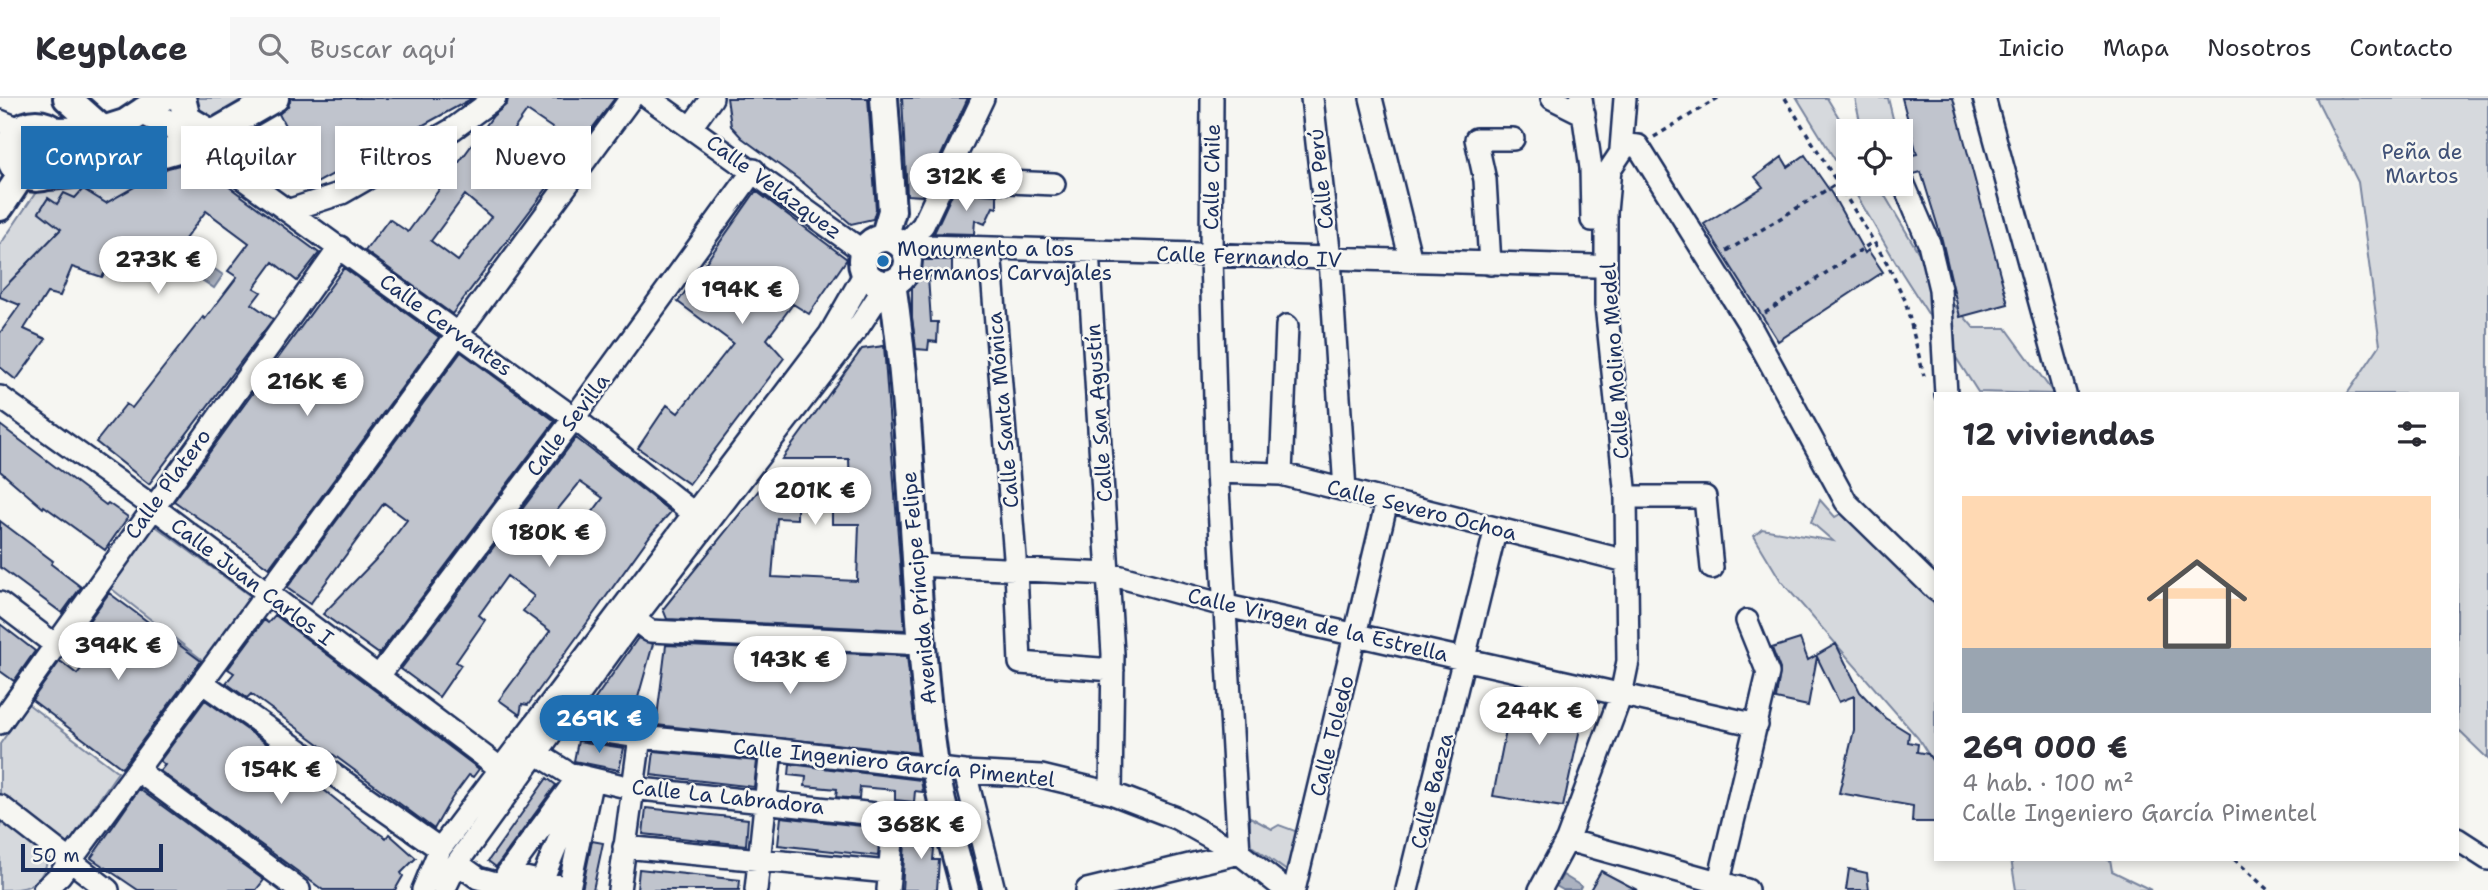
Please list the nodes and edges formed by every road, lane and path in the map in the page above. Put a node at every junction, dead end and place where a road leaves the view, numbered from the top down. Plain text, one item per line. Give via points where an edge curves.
1 (67, 98) edge
2 (182, 98) edge
3 (275, 98) edge
4 (495, 98) edge
5 (631, 98) edge
6 (649, 98) edge
7 (712, 98) edge
8 (884, 98) edge
9 (983, 98) edge
10 (1212, 98) edge
11 (1312, 98) edge
12 (1371, 98) edge
13 (1552, 98) edge
14 (1625, 98) edge
15 (1718, 98) edge
16 (1785, 98) edge
17 (1984, 98) edge
18 (153, 104) edge
19 (1583, 106) edge
20 (10, 125) edge
21 (34, 126) edge
22 (53, 126) edge
23 (98, 126) edge
24 (116, 126) edge
25 (193, 126) edge
26 (225, 126) edge
27 (691, 127) junction
28 (181, 130) edge
29 (1513, 139) dead end
30 (1629, 148) junction
31 (21, 167) edge
32 (754, 170) junction
33 (945, 179) junction
34 (1054, 184) dead end
35 (1836, 184) joint
36 (21, 188) edge
37 (265, 189) edge
38 (1844, 196) edge
39 (1909, 196) edge
40 (0, 207) edge
41 (290, 210) junction
42 (1873, 242) junction
43 (340, 247) junction
44 (990, 249) junction
45 (1088, 251) junction
46 (1211, 256) junction
47 (1330, 259) junction
48 (885, 261) junction
49 (1411, 261) junction
50 (1711, 261) junction
51 (1490, 264) junction
52 (1593, 266) junction
53 (1606, 304) junction
54 (1749, 324) junction
55 (859, 326) junction
56 (1287, 326) dead end
57 (459, 333) junction
58 (900, 337) junction
59 (1937, 390) edge
60 (2064, 392) edge
61 (0, 397) edge
62 (574, 418) junction
63 (1217, 472) junction
64 (1281, 474) junction
65 (1345, 490) junction
66 (1626, 497) junction
67 (1387, 500) junction
68 (152, 506) junction
69 (699, 518) junction
70 (1496, 528) junction
71 (1626, 561) junction
72 (916, 565) junction
73 (1712, 568) dead end
74 (1016, 570) junction
75 (1110, 574) junction
76 (1934, 588) edge
77 (267, 594) junction
78 (0, 603) edge
79 (1227, 606) junction
80 (634, 619) junction
81 (1747, 621) dead end
82 (1356, 636) junction
83 (54, 644) junction
84 (924, 644) junction
85 (1464, 659) junction
86 (1113, 670) junction
87 (378, 677) junction
88 (203, 682) junction
89 (1621, 695) junction
90 (563, 716) junction
91 (0, 723) edge
92 (1757, 725) junction
93 (640, 737) junction
94 (771, 749) junction
95 (536, 753) junction
96 (935, 768) junction
97 (501, 769) junction
98 (137, 770) junction
99 (965, 772) junction
100 (582, 782) junction
101 (631, 788) junction
102 (1111, 793) junction
103 (766, 801) junction
104 (0, 806) edge
105 (1567, 840) junction
106 (2459, 840) edge
107 (624, 847) junction
108 (440, 849) junction
109 (1239, 853) junction
110 (2488, 859) edge
111 (69, 860) junction
112 (759, 861) junction
113 (2236, 861) edge
114 (457, 863) junction
115 (889, 881) edge
116 (1144, 883) edge
117 (540, 886) edge
118 (1718, 886) edge
119 (44, 890) edge
120 (108, 890) edge
121 (299, 890) edge
122 (423, 890) edge
123 (444, 890) edge
124 (521, 890) edge
125 (619, 890) edge
126 (756, 890) edge
127 (965, 890) edge
128 (994, 890) edge
129 (1087, 890) edge
130 (1286, 890) edge
131 (1294, 890) edge
132 (1407, 890) edge
133 (1540, 890) edge
134 (1747, 890) edge
135 (2268, 890) edge

1 - 22 main road
1 - 23 main road
2 - 25 main road
3 - 26 main road
4 - 41 street via 453,129 341,192
5 - 57 street
6 - 27 street, Calle Velázquez
7 - 27 street
8 - 48 main road, Avenida Príncipe Felipe via 892,211
9 - 33 street
10 - 46 street, Calle Chile
11 - 47 street, Calle Perú
12 - 49 street
13 - 19 street
14 - 30 street, Calle Molino Medel
15 - 30 path
16 - 35 path
17 - 60 street
18 - 24 main road
18 - 28 main road
19 - 52 street via 1591,168
20 - 21 main road
20 - 31 main road via 10,161
27 - 32 street, Calle Velázquez
29 - 51 street via 1467,139 1485,180
30 - 50 street
30 - 53 street, Calle Molino Medel via 1610,169 1606,189
32 - 48 street, Calle Velázquez
32 - 62 street, Calle Sevilla
33 - 34 street
33 - 48 street via 923,225
35 - 50 path
36 - 40 main road
37 - 41 street, Calle Cervantes
38 - 42 path
39 - 59 street via 1929,243 1940,289
41 - 43 street, Calle Cervantes
42 - 54 path
42 - 59 path via 1905,300
43 - 57 street, Calle Cervantes
43 - 68 street, Calle Platero
44 - 45 street, Calle Fernando IV
44 - 48 street, Calle Fernando IV via 925,246
44 - 74 street, Calle Santa Mónica
45 - 46 street, Calle Fernando IV
45 - 75 street, Calle San Agustín
46 - 47 street, Calle Fernando IV
46 - 63 street, Calle Chile
47 - 49 street, Calle Fernando IV
47 - 65 street, Calle Perú
48 - 55 street via 878,297
48 - 58 main road, Avenida Príncipe Felipe
48 - 69 street
49 - 51 street, Calle Fernando IV
50 - 54 street
51 - 52 street, Calle Fernando IV
52 - 53 street via 1598,300
53 - 66 street, Calle Molino Medel
54 - 76 street via 1846,502
55 - 58 street via 880,326
55 - 69 street
56 - 64 street
57 - 62 street, Calle Cervantes
57 - 77 street
58 - 72 main road, Avenida Príncipe Felipe
61 - 68 street, Calle Juan Carlos I
62 - 69 street, Calle Cervantes
62 - 87 street, Calle Sevilla
63 - 64 street, Calle Severo Ochoa
63 - 79 street, Calle Chile
64 - 65 street, Calle Severo Ochoa
65 - 67 street, Calle Severo Ochoa
66 - 71 street, Calle Molino Medel
66 - 73 street via 1705,497
67 - 70 street, Calle Severo Ochoa
67 - 82 street, Calle Toledo
68 - 77 street, Calle Juan Carlos I
68 - 83 street, Calle Platero
69 - 80 street
69 - 97 street
70 - 71 street, Calle Severo Ochoa
70 - 85 street, Calle Baeza
71 - 89 street, Calle Molino Medel via 1628,661
72 - 74 street, Calle Virgen de la Estrella
72 - 84 main road, Avenida Príncipe Felipe
74 - 75 street, Calle Virgen de la Estrella
74 - 86 street, Calle Santa Mónica via 1020,663
75 - 79 street, Calle Virgen de la Estrella
75 - 86 street, Calle San Agustín
77 - 87 street, Calle Juan Carlos I
77 - 88 street
78 - 83 street
79 - 82 street, Calle Virgen de la Estrella
79 - 109 street, Calle Chile
80 - 84 street via 650,631
80 - 90 street
81 - 92 street via 1768,674
82 - 85 street, Calle Virgen de la Estrella
82 - 131 street, Calle Toledo
83 - 91 street, Calle Platero
84 - 96 main road, Avenida Príncipe Felipe
85 - 89 street, Calle Virgen de la Estrella
85 - 132 street, Calle Baeza
86 - 102 street, Calle San Agustín
87 - 97 street, Calle Juan Carlos I
88 - 98 street
88 - 108 street
89 - 92 street, Calle Virgen de la Estrella
89 - 105 street, Calle Molino Medel
90 - 93 street, Calle Ingeniero García Pimentel via 580,728
90 - 95 street
92 - 118 street
93 - 94 street, Calle Ingeniero García Pimentel
93 - 101 street
94 - 96 street, Calle Ingeniero García Pimentel
94 - 103 street
95 - 100 street, Calle La Labradora
95 - 114 street
96 - 99 street, Calle Ingeniero García Pimentel
96 - 127 main road, Avenida Príncipe Felipe
97 - 108 street
98 - 111 street
98 - 121 street
99 - 102 street, Calle Ingeniero García Pimentel via 1041,776
99 - 128 street
100 - 101 street, Calle La Labradora
100 - 117 street
100 - 117 street via 573,784 507,874
101 - 103 street, Calle La Labradora
101 - 107 street
102 - 109 street, Calle Ingeniero García Pimentel via 1177,818
103 - 112 street
103 - 115 street, Calle La Labradora via 894,816
104 - 111 street
105 - 118 street
105 - 133 street, Calle Molino Medel
106 - 110 street
107 - 112 street
107 - 125 street
108 - 122 street
109 - 116 street
109 - 130 street, Calle Ingeniero García Pimentel
111 - 119 street
111 - 120 street
112 - 115 street
112 - 126 street
113 - 135 path
114 - 123 street
114 - 124 street via 478,878
116 - 129 street
118 - 134 street

